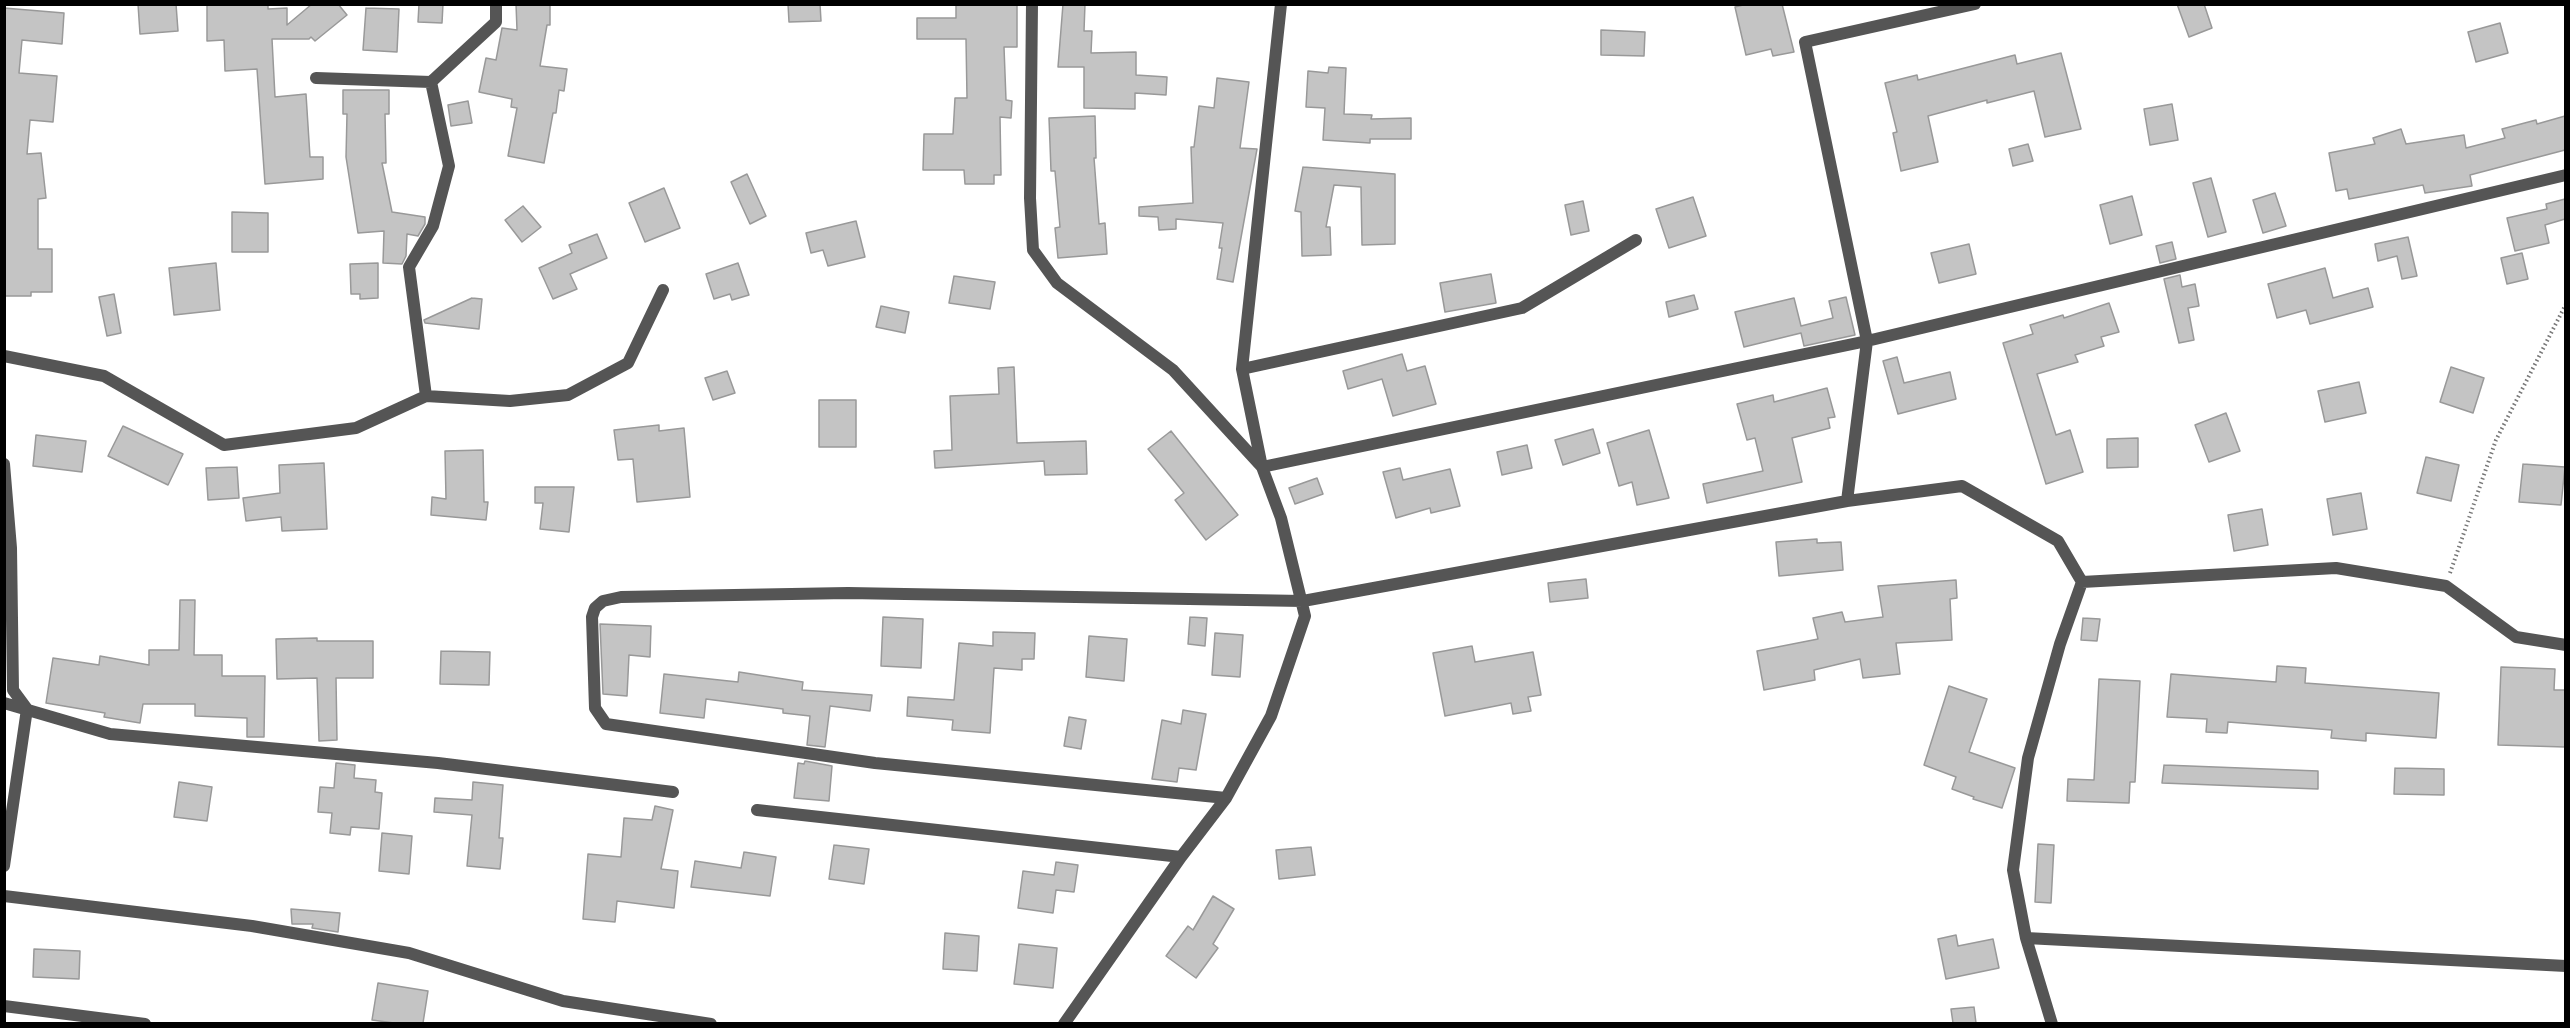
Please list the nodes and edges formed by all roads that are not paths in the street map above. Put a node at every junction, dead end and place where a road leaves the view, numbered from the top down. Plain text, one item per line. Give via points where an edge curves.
1 (496, 4) edge
2 (1032, 4) edge
3 (1281, 4) edge
4 (1975, 4) edge
5 (316, 78) dead end
6 (430, 82) junction
7 (2565, 175) edge
8 (1636, 240) dead end
9 (663, 290) dead end
10 (1867, 341) junction
11 (4, 356) edge
12 (1242, 369) junction
13 (426, 396) junction
14 (4, 464) edge
15 (1262, 467) junction
16 (1847, 501) junction
17 (2082, 582) junction
18 (1303, 601) junction
19 (2565, 645) edge
20 (4, 703) edge
21 (27, 709) junction
22 (673, 792) dead end
23 (1226, 798) junction
24 (758, 810) dead end
25 (1181, 856) junction
26 (4, 866) edge
27 (4, 896) edge
28 (2026, 938) junction
29 (2565, 966) edge
30 (4, 1006) edge
31 (145, 1023) edge
32 (711, 1023) edge
33 (1064, 1023) edge
34 (2052, 1023) edge

1 - 6 street via 496,22
2 - 15 street via 1033,250 1057,283 1173,370
3 - 12 street
4 - 10 street via 1805,42
5 - 6 street
6 - 13 street via 448,166 434,226 409,267
7 - 10 street
8 - 12 street via 1522,308
9 - 13 street via 628,363 568,395 510,401
10 - 15 street
10 - 16 street
11 - 13 street via 104,376 224,445 356,428
12 - 15 street
14 - 21 street via 11,548 13,690
15 - 18 street via 1281,518
16 - 17 street via 1962,486 2058,541
16 - 18 street
17 - 19 street via 2336,568 2446,586 2516,637
17 - 28 street via 2028,758 2013,870
18 - 23 street via 1305,616 1271,716
18 - 23 street via 848,593 621,597 603,601 592,617 595,708 606,724 875,763
20 - 21 street
21 - 22 street via 110,734 438,763
21 - 26 street
23 - 25 street
24 - 25 street
25 - 33 street
27 - 32 street via 252,926 409,953 563,1001
28 - 29 street
28 - 34 street
30 - 31 street

